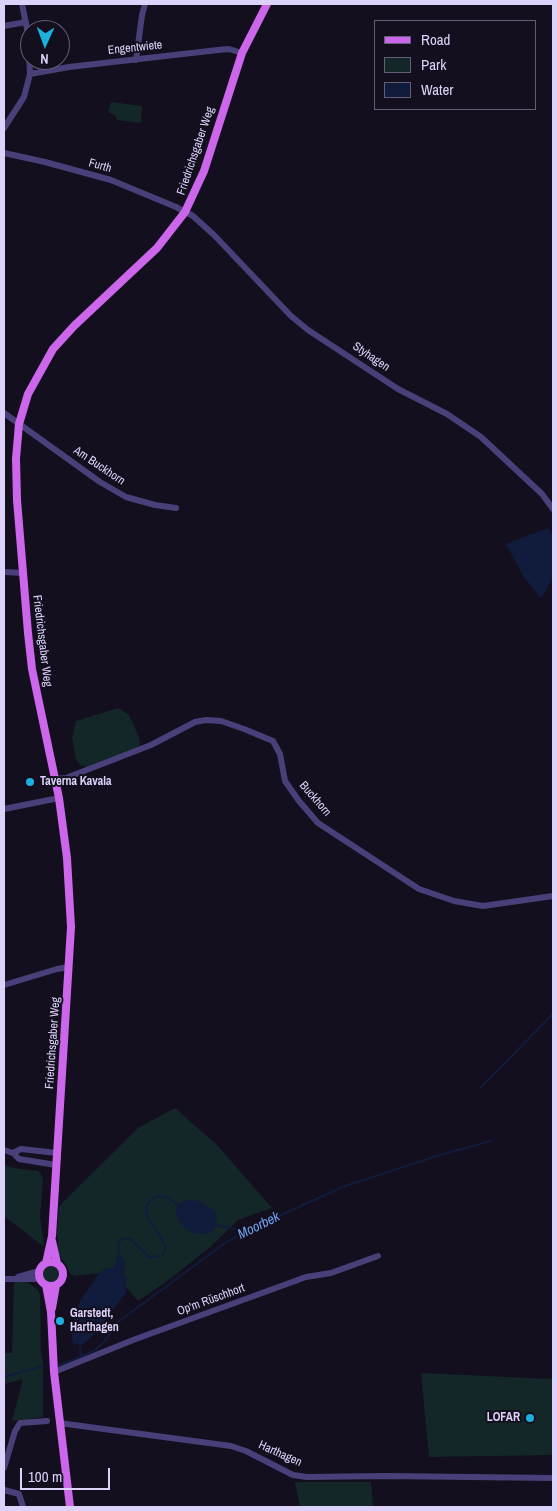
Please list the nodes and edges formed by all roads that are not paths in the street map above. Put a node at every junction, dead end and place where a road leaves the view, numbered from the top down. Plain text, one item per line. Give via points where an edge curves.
1 (22, 4) edge
2 (145, 4) edge
3 (267, 4) edge
4 (26, 20) edge
5 (20, 23) edge
6 (4, 26) edge
7 (242, 53) junction
8 (136, 60) junction
9 (30, 70) edge
10 (30, 74) junction
11 (4, 128) edge
12 (4, 153) edge
13 (185, 212) junction
14 (4, 413) edge
15 (19, 424) junction
16 (176, 508) dead end
17 (553, 509) edge
18 (4, 572) edge
19 (23, 573) junction
20 (55, 779) junction
21 (60, 798) junction
22 (4, 809) edge
23 (553, 896) edge
24 (69, 967) junction
25 (4, 985) edge
26 (4, 1150) edge
27 (13, 1153) junction
28 (57, 1153) junction
29 (56, 1165) junction
30 (52, 1236) junction
31 (378, 1256) dead end
32 (46, 1263) junction
33 (58, 1263) junction
34 (42, 1278) junction
35 (4, 1279) edge
36 (56, 1285) junction
37 (51, 1312) junction
38 (54, 1372) junction
39 (47, 1421) dead end
40 (59, 1423) junction
41 (4, 1468) edge
42 (553, 1478) edge
43 (4, 1490) edge
44 (22, 1507) edge
45 (70, 1507) edge

1 - 4 street
2 - 8 street
3 - 7 main road, Friedrichsgaber Weg
5 - 6 street
7 - 8 street, Engentwiete via 229,49
7 - 13 main road, Friedrichsgaber Weg via 204,170
8 - 10 street, Engentwiete via 69,66
9 - 10 street
10 - 11 street via 24,96
12 - 13 street, Furth via 111,180
13 - 15 main road, Friedrichsgaber Weg via 157,248 54,349 28,394
13 - 17 street, Styhagen via 214,235 308,330 398,389 447,414 481,437 542,494
14 - 15 street, Am Buckhorn
15 - 16 street, Am Buckhorn via 126,497
15 - 19 main road, Friedrichsgaber Weg via 16,459
18 - 19 street
19 - 20 main road, Friedrichsgaber Weg via 32,669
20 - 21 main road, Friedrichsgaber Weg
20 - 23 street, Buckhorn via 66,778 151,745 194,722 221,721 273,741 280,754 285,781 318,822 419,889 454,901 483,906
21 - 22 street
21 - 24 main road, Friedrichsgaber Weg via 68,882
24 - 25 street
24 - 28 main road, Friedrichsgaber Weg
26 - 27 street
27 - 28 street via 21,1149
27 - 29 street via 19,1159
28 - 29 main road, Friedrichsgaber Weg
29 - 30 main road, Friedrichsgaber Weg
30 - 32 main road, Friedrichsgaber Weg
30 - 33 main road, Friedrichsgaber Weg
31 - 38 street, Op'm Rüschhort via 331,1273 306,1277
32 - 33 main road
32 - 34 main road via 42,1266
33 - 36 main road via 64,1275
34 - 35 street
34 - 36 main road via 51,1286
34 - 37 main road
36 - 37 main road
37 - 38 main road
38 - 40 main road
39 - 41 street via 20,1423
40 - 42 street, Harthagen via 231,1446 293,1475 307,1477
40 - 45 main road
43 - 44 street via 19,1494

